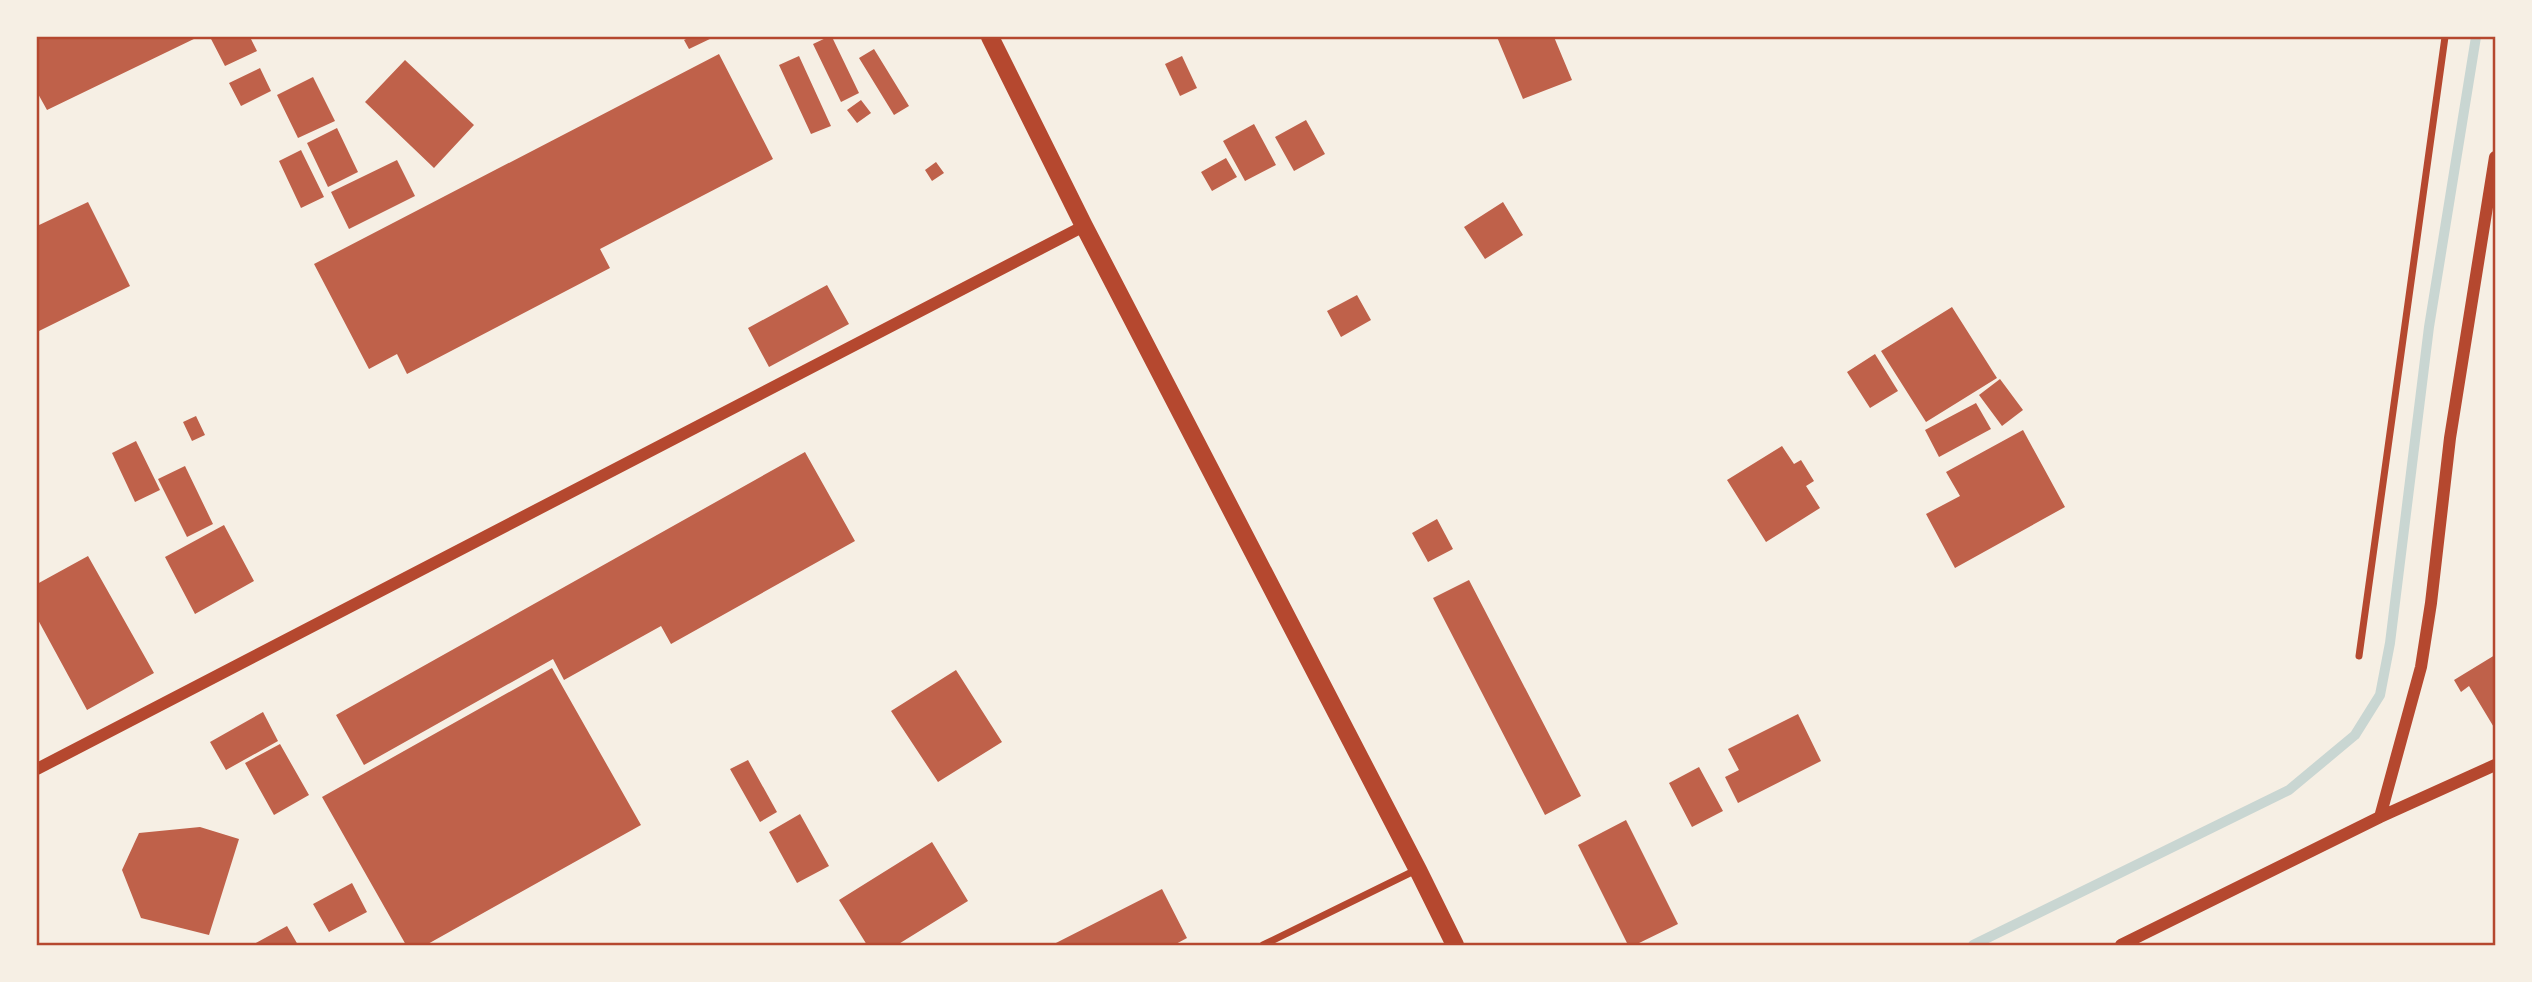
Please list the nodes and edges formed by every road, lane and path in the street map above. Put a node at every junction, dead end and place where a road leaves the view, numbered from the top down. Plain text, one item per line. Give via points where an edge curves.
1 (990, 37) edge
2 (2445, 37) edge
3 (2495, 157) edge
4 (1084, 226) junction
5 (2359, 656) dead end
6 (2495, 765) edge
7 (37, 769) edge
8 (2380, 817) junction
9 (1418, 870) junction
10 (1263, 945) edge
11 (1454, 945) edge
12 (2121, 945) edge

1 - 4 main road
2 - 5 street
3 - 8 street via 2450,438 2421,667
4 - 7 street
4 - 9 main road
6 - 8 street
8 - 12 street
9 - 10 street
9 - 11 main road

